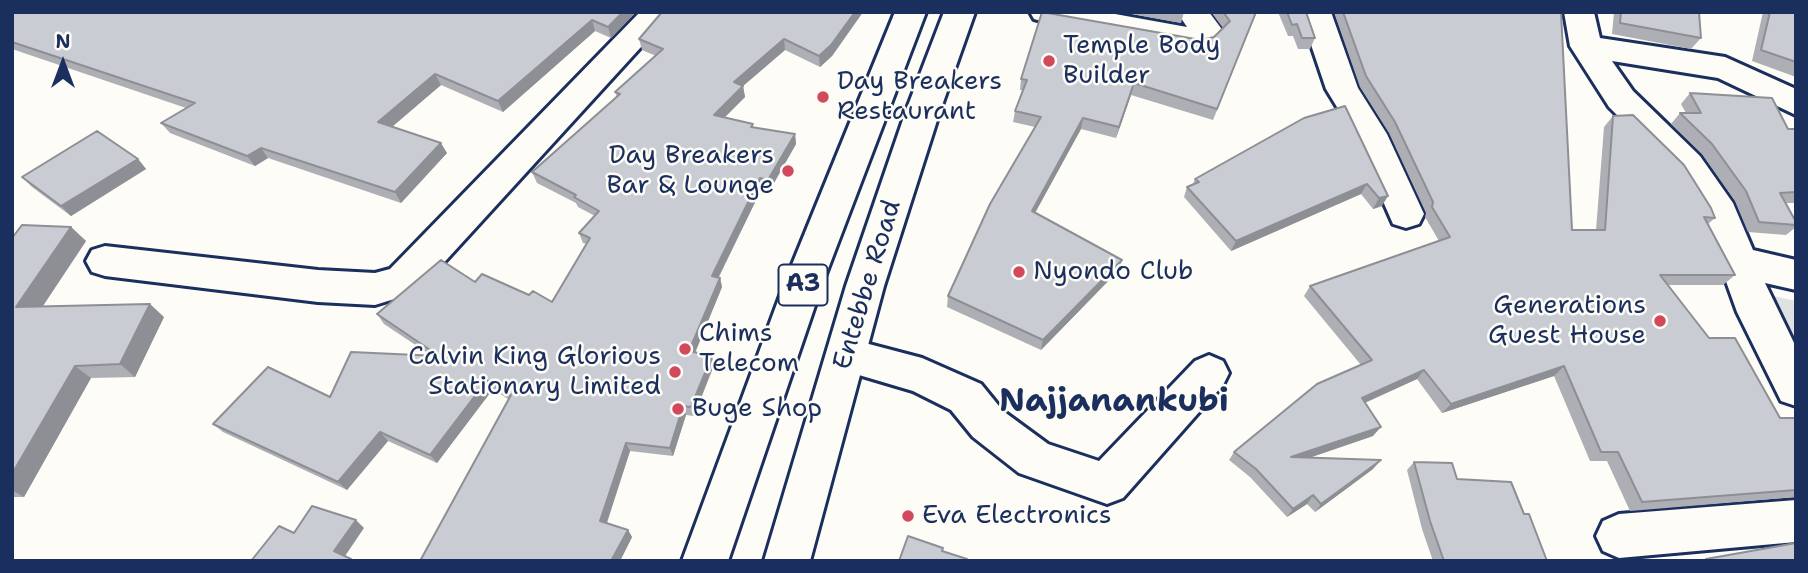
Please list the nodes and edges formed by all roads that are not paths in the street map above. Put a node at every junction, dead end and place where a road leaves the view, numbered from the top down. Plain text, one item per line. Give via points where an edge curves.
1 (657, 12) edge
2 (911, 12) edge
3 (960, 12) edge
4 (1045, 12) edge
5 (1192, 12) edge
6 (1315, 12) edge
7 (1582, 29) edge
8 (1796, 103) edge
9 (1406, 214) dead end
10 (105, 261) dead end
11 (1738, 262) junction
12 (1796, 275) edge
13 (846, 355) junction
14 (1209, 373) dead end
15 (1796, 388) edge
16 (1796, 521) edge
17 (1619, 536) dead end
18 (705, 561) edge
19 (787, 561) edge

1 - 10 street via 403,281 375,289 318,286
2 - 18 street, Entebbe Road / A3 via 804,282
3 - 13 street, Entebbe Road / A3 via 919,124
4 - 5 street via 1198,38 1208,32
6 - 9 street via 1342,89 1370,134
7 - 8 street via 1726,68
7 - 11 street via 1621,99 1688,165 1720,213
11 - 12 street
11 - 15 street via 1757,312
13 - 14 street via 922,376 966,397 988,424 1034,459 1107,484
13 - 19 street, Entebbe Road / A3
16 - 17 street

